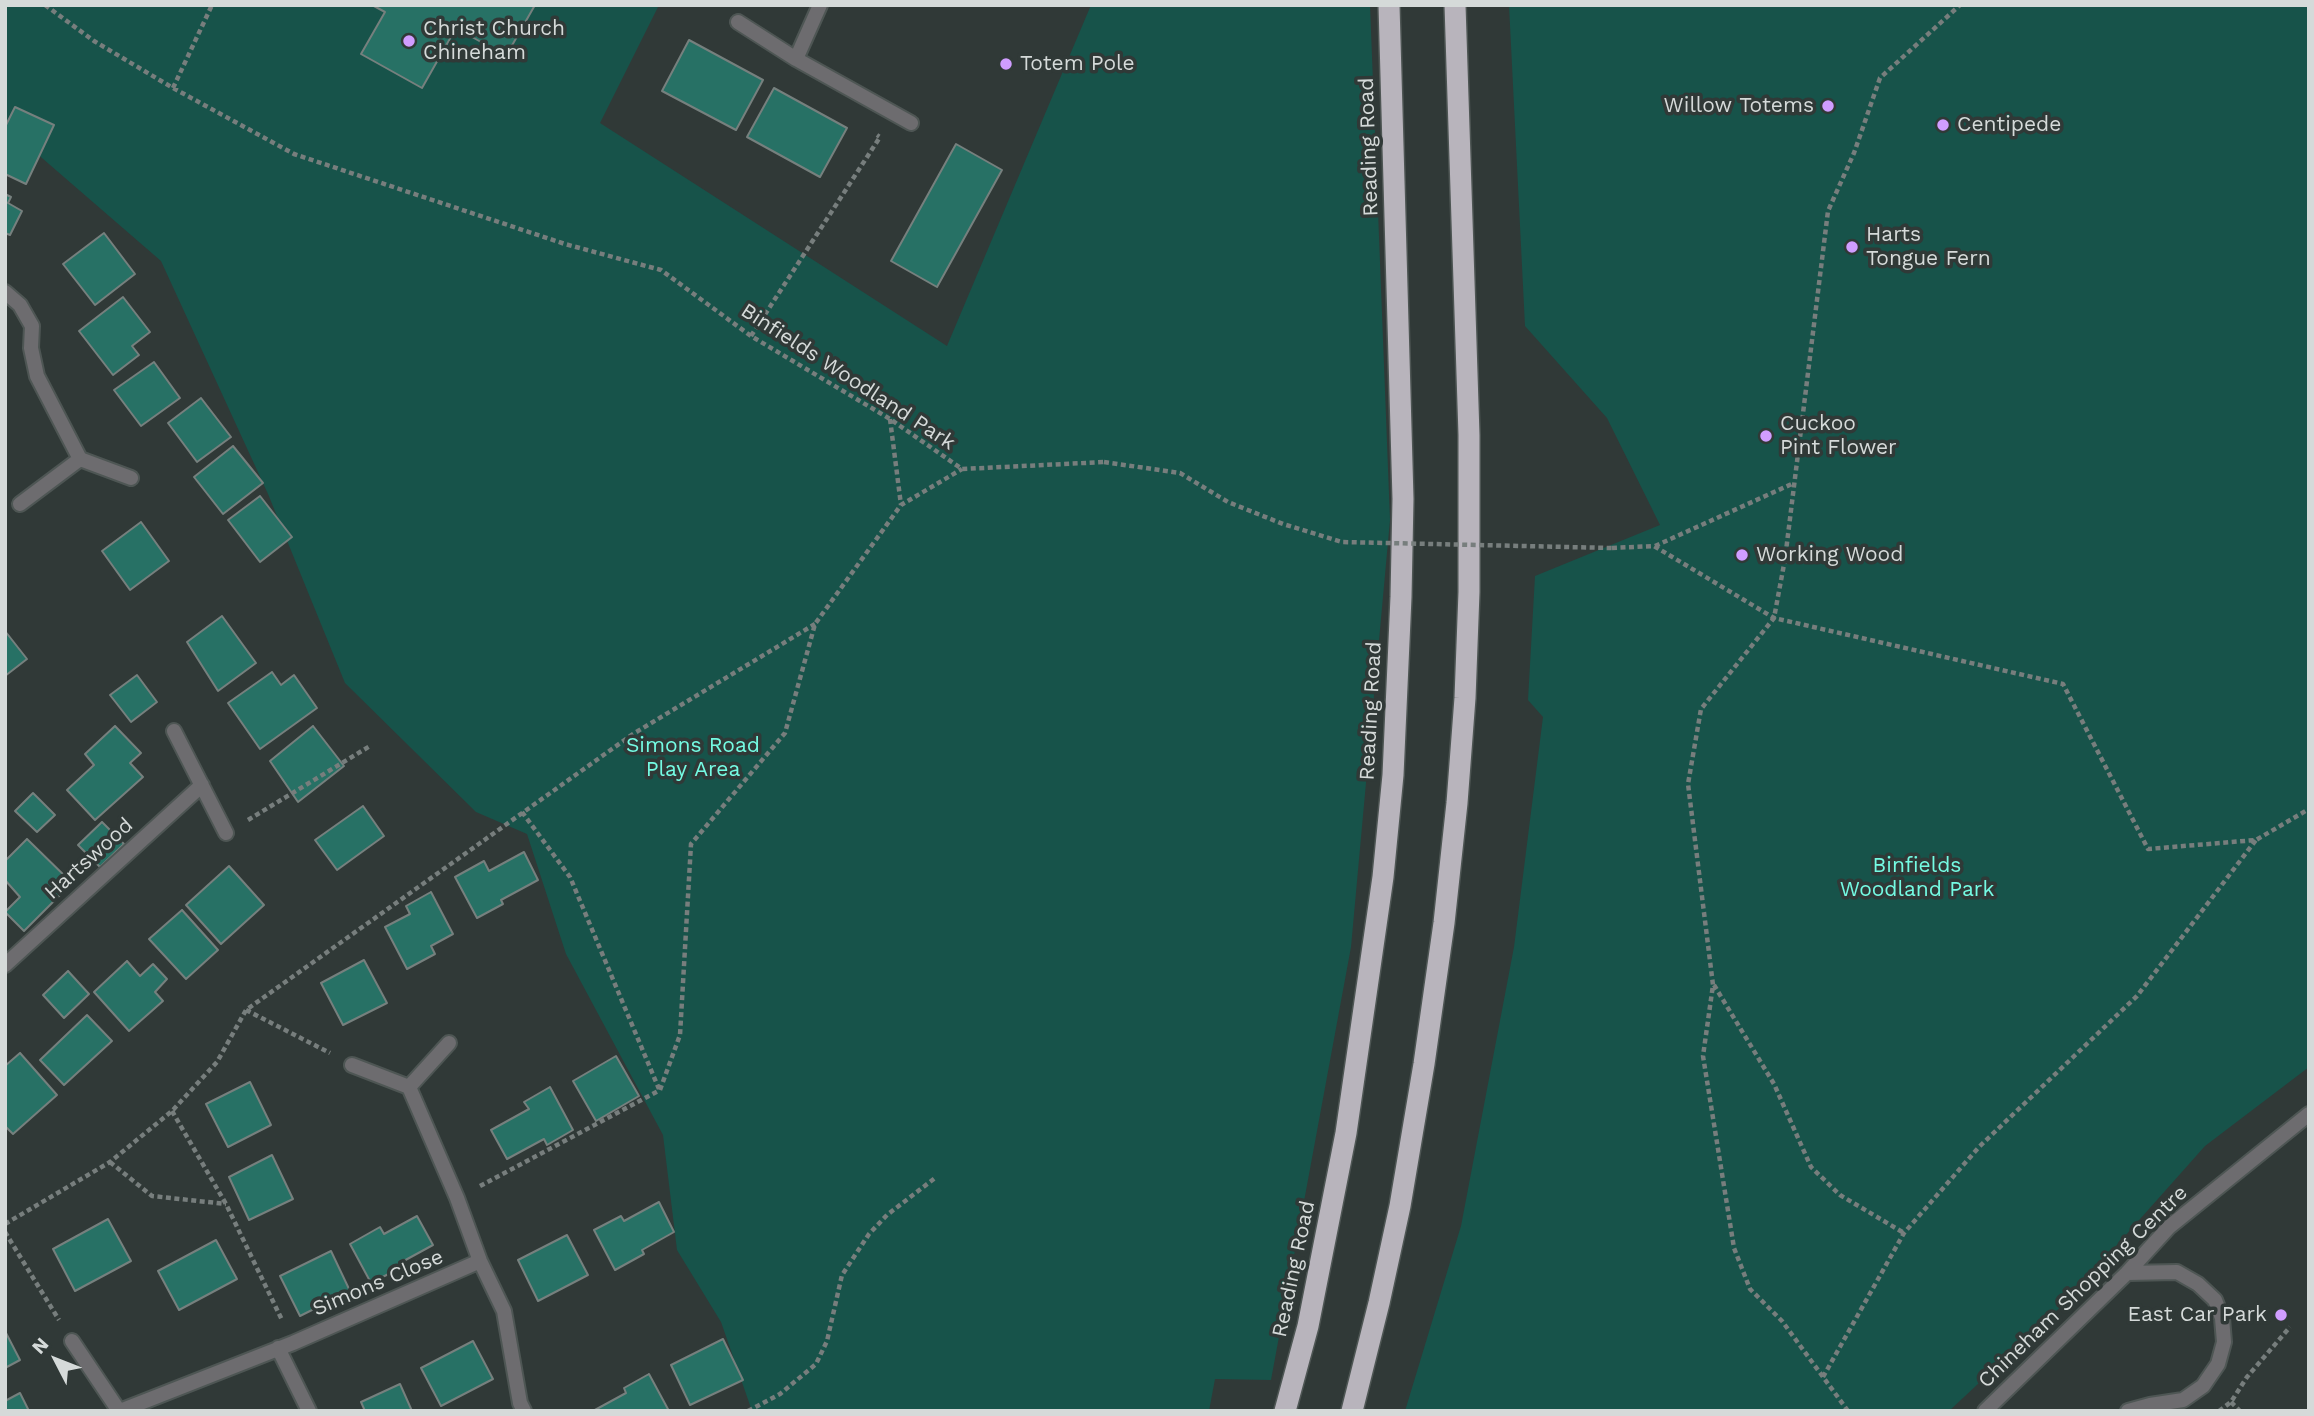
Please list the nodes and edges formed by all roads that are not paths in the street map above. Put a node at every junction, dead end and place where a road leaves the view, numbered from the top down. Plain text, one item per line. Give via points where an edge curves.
1 (820, 5) edge
2 (1389, 5) edge
3 (1455, 5) edge
4 (737, 22) dead end
5 (796, 59) junction
6 (911, 123) dead end
7 (5, 292) edge
8 (80, 459) junction
9 (131, 478) dead end
10 (20, 504) dead end
11 (174, 731) dead end
12 (202, 785) junction
13 (226, 833) road end
14 (5, 965) edge
15 (449, 1043) dead end
16 (352, 1065) road end
17 (409, 1087) junction
18 (2309, 1114) edge
19 (480, 1261) junction
20 (2127, 1273) junction
21 (72, 1341) road end
22 (278, 1348) junction
23 (120, 1411) edge
24 (309, 1411) edge
25 (524, 1411) edge
26 (1285, 1411) edge
27 (1352, 1411) edge
28 (1985, 1411) edge
29 (2128, 1411) edge

1 - 5 street
2 - 26 highway, Reading Road via 1403,499 1393,775 1346,1133
3 - 27 highway via 1469,435 1464,711 1445,910 1424,1063 1400,1206
4 - 5 street
5 - 6 street
7 - 8 street via 20,305 32,326 37,376
8 - 9 street
8 - 10 street
11 - 12 street
12 - 13 street
12 - 14 street, Hartswood
15 - 17 street
16 - 17 street
17 - 19 street
18 - 20 street, Chineham Shopping Centre via 2169,1227
19 - 22 street, Simons Close
19 - 25 street via 504,1311
20 - 28 street, Chineham Shopping Centre
20 - 29 street via 2176,1272 2198,1284 2215,1300 2224,1342 2218,1364 2203,1386 2183,1400
21 - 23 street
22 - 23 street, Simons Close
22 - 24 street

